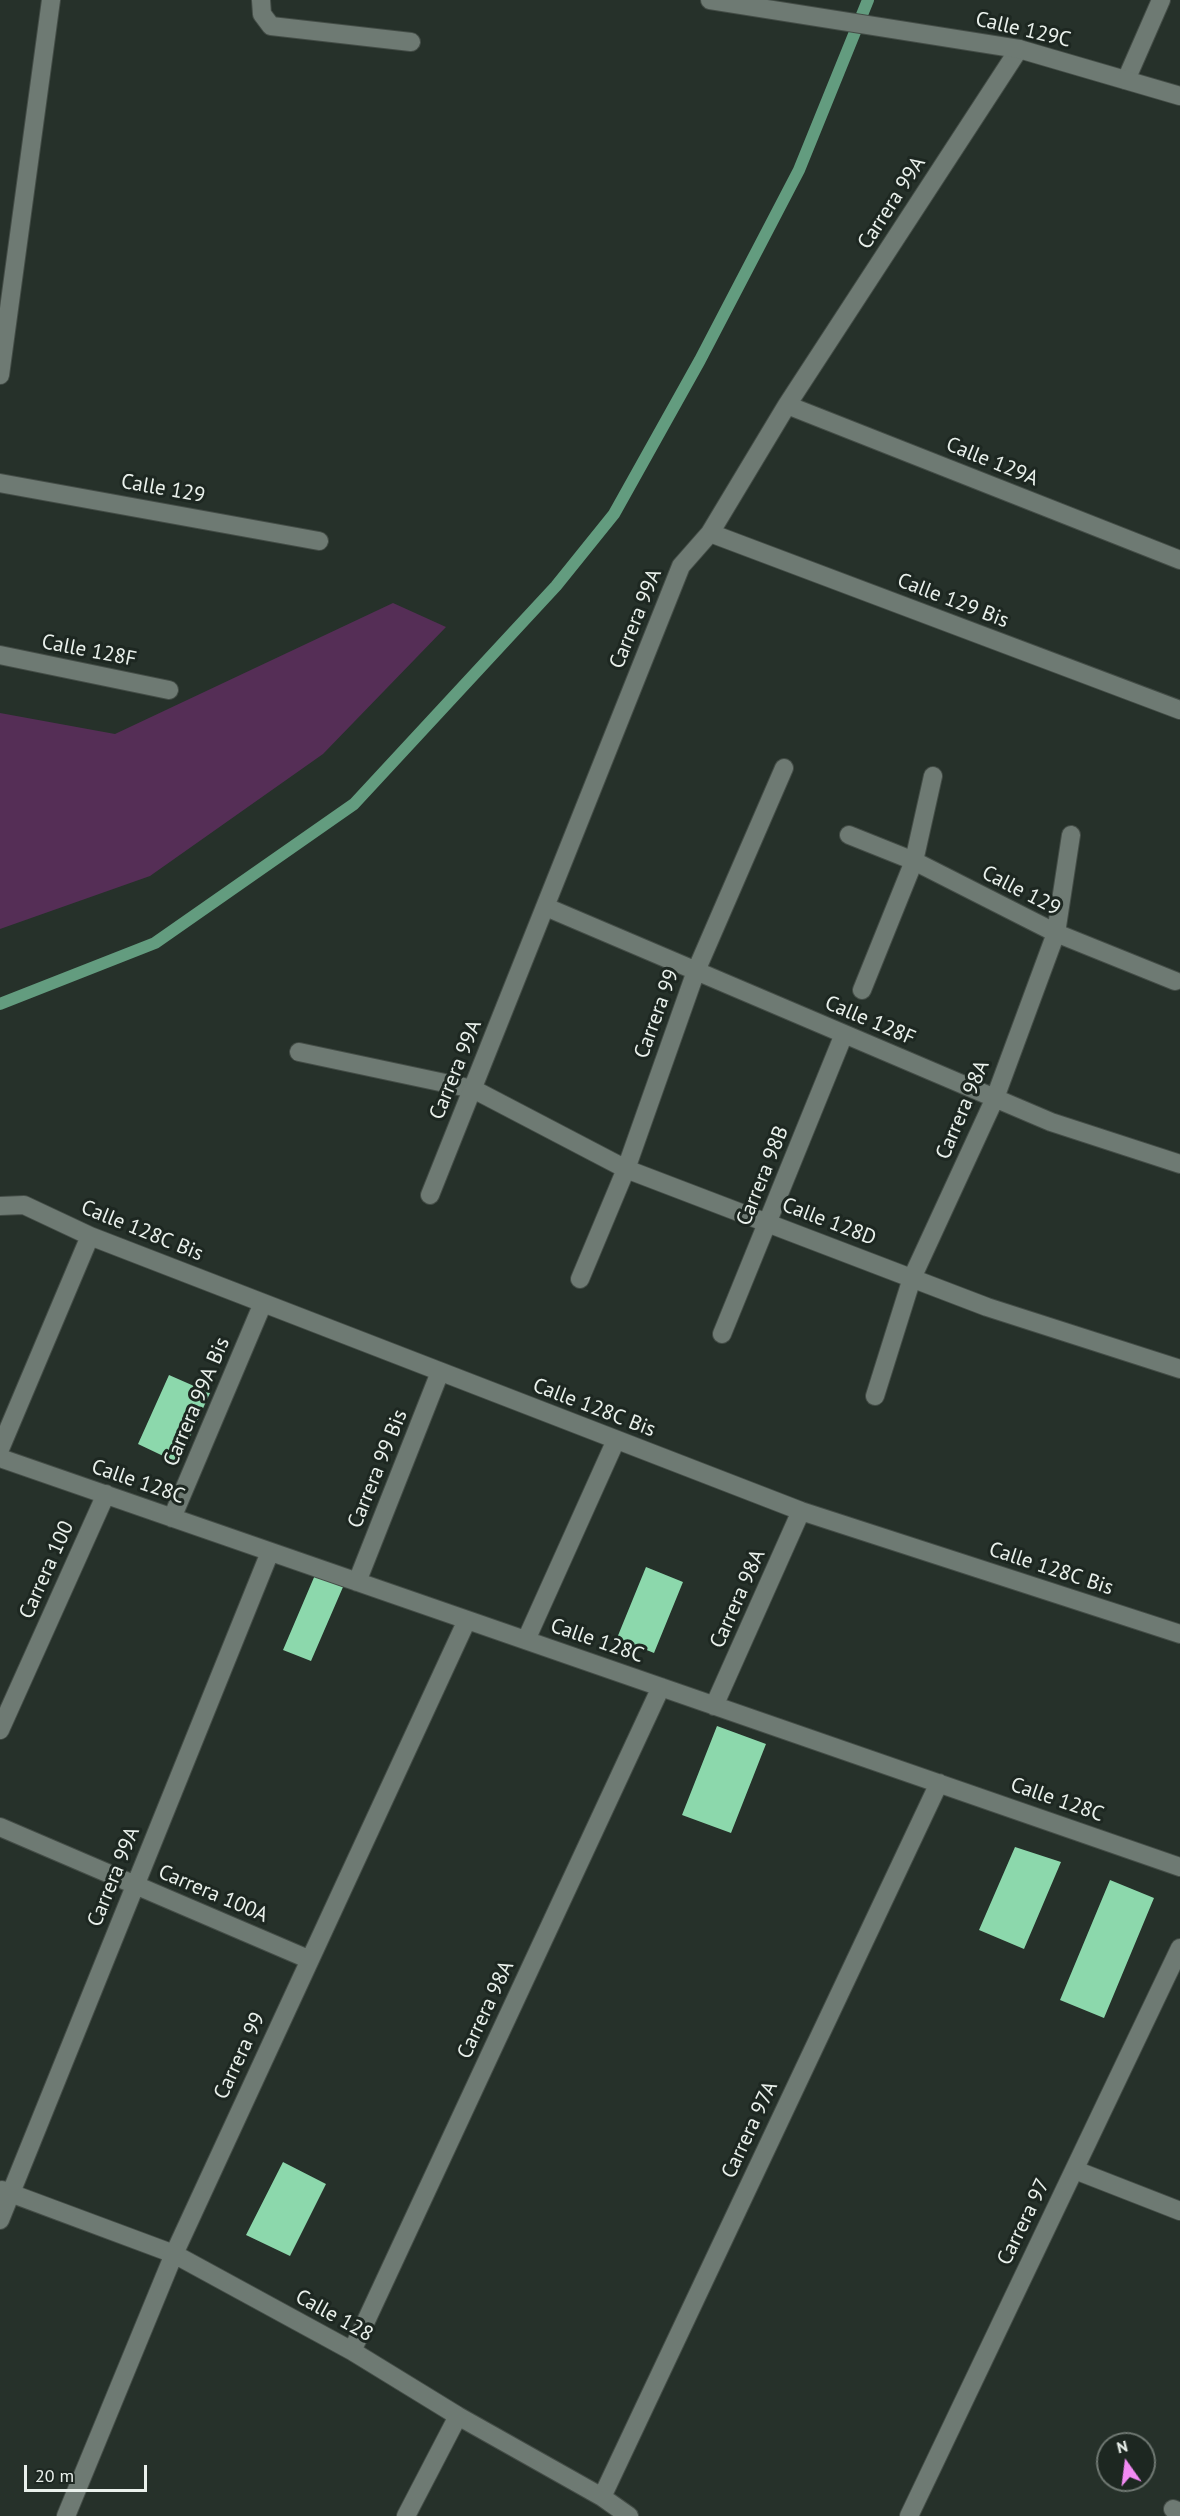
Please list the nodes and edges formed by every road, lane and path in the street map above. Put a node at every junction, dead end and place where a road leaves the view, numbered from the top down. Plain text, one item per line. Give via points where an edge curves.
1 (51, 0) edge
2 (261, 0) edge
3 (710, 0) edge
4 (1161, 0) edge
5 (411, 42) dead end
6 (1019, 49) junction
7 (1126, 80) junction
8 (1180, 96) edge
9 (0, 375) edge
10 (787, 405) junction
11 (0, 483) edge
12 (710, 533) junction
13 (319, 541) dead end
14 (1180, 560) edge
15 (0, 655) edge
16 (169, 690) dead end
17 (1180, 710) edge
18 (784, 768) dead end
19 (933, 776) dead end
20 (849, 835) dead end
21 (1071, 835) dead end
22 (914, 861) junction
23 (546, 907) junction
24 (1056, 933) junction
25 (696, 971) junction
26 (1175, 981) dead end
27 (862, 990) dead end
28 (844, 1034) junction
29 (299, 1052) dead end
30 (473, 1089) junction
31 (994, 1098) junction
32 (1180, 1164) edge
33 (626, 1169) junction
34 (430, 1195) dead end
35 (0, 1206) edge
36 (768, 1223) junction
37 (90, 1236) junction
38 (912, 1278) junction
39 (580, 1279) dead end
40 (263, 1303) junction
41 (722, 1334) dead end
42 (1180, 1369) edge
43 (440, 1372) junction
44 (875, 1396) dead end
45 (616, 1440) junction
46 (0, 1449) edge
47 (0, 1458) edge
48 (106, 1494) junction
49 (801, 1511) junction
50 (172, 1518) junction
51 (270, 1552) junction
52 (357, 1582) junction
53 (467, 1620) junction
54 (1180, 1634) edge
55 (526, 1640) junction
56 (661, 1687) junction
57 (714, 1706) junction
58 (0, 1730) edge
59 (939, 1783) junction
60 (0, 1827) edge
61 (1180, 1867) edge
62 (135, 1886) junction
63 (1180, 1948) edge
64 (308, 1959) junction
65 (1074, 2170) junction
66 (5, 2191) edge
67 (1180, 2211) edge
68 (0, 2220) edge
69 (174, 2254) junction
70 (352, 2351) junction
71 (458, 2416) junction
72 (602, 2497) junction
73 (66, 2516) edge
74 (406, 2516) edge
75 (629, 2516) edge
76 (909, 2516) edge

1 - 9 street
2 - 5 street via 262,14 271,26
3 - 6 street, Calle 129C
4 - 7 street
6 - 7 street, Calle 129C
6 - 10 street, Carrera 99A
7 - 8 street, Calle 129C
10 - 12 street, Carrera 99A
10 - 14 street, Calle 129A
11 - 13 street, Calle 129
12 - 17 street, Calle 129 Bis
12 - 23 street, Carrera 99A via 681,566
15 - 16 street, Calle 128F
18 - 25 street, Carrera 99
19 - 22 street
20 - 22 street, Calle 129
21 - 24 street, Carrera 98A
22 - 24 street, Calle 129
22 - 27 street
23 - 25 street, Calle 128F
23 - 30 street, Carrera 99A
24 - 26 street, Calle 129
24 - 31 street, Carrera 98A
25 - 28 street, Calle 128F
25 - 33 street, Carrera 99
28 - 31 street, Calle 128F
28 - 36 street, Carrera 98B
29 - 30 street, Calle 128D
30 - 33 street, Calle 128D
30 - 34 street, Carrera 99A
31 - 32 street, Calle 128F via 1051,1122
31 - 38 street, Carrera 98A
33 - 36 street, Calle 128D
33 - 39 street, Carrera 99
35 - 37 street, Calle 128C Bis via 24,1205
36 - 38 street, Calle 128D
36 - 41 street, Carrera 98B
37 - 40 street, Calle 128C Bis
37 - 46 street
38 - 42 street, Calle 128D via 987,1307
38 - 44 street, Carrera 98A
40 - 43 street, Calle 128C Bis
40 - 50 street, Carrera 99A Bis
43 - 45 street, Calle 128C Bis
43 - 52 street, Carrera 99 Bis
45 - 49 street, Calle 128C Bis
45 - 55 street
47 - 48 street, Calle 128C
48 - 50 street, Calle 128C
48 - 58 street, Carrera 100
49 - 54 street, Calle 128C Bis
49 - 57 street, Carrera 98A
50 - 51 street, Calle 128C
51 - 52 street, Calle 128C
51 - 62 street, Carrera 99A
52 - 53 street, Calle 128C
53 - 55 street, Calle 128C
53 - 64 street, Carrera 99
55 - 56 street, Calle 128C
56 - 57 street, Calle 128C
56 - 70 street, Carrera 98A
57 - 59 street, Calle 128C
59 - 61 street, Calle 128C
59 - 72 street, Carrera 97A
60 - 62 street, Carrera 100A
62 - 64 street, Carrera 100A
62 - 66 street, Carrera 99A
63 - 65 street, Carrera 97
64 - 69 street, Carrera 99
65 - 67 street
65 - 76 street, Carrera 97
66 - 68 street, Carrera 99A
66 - 69 street, Calle 128
69 - 70 street, Calle 128
69 - 73 street, Carrera 99
70 - 71 street, Calle 128
71 - 72 street, Calle 128
71 - 74 street
72 - 75 street, Calle 128

